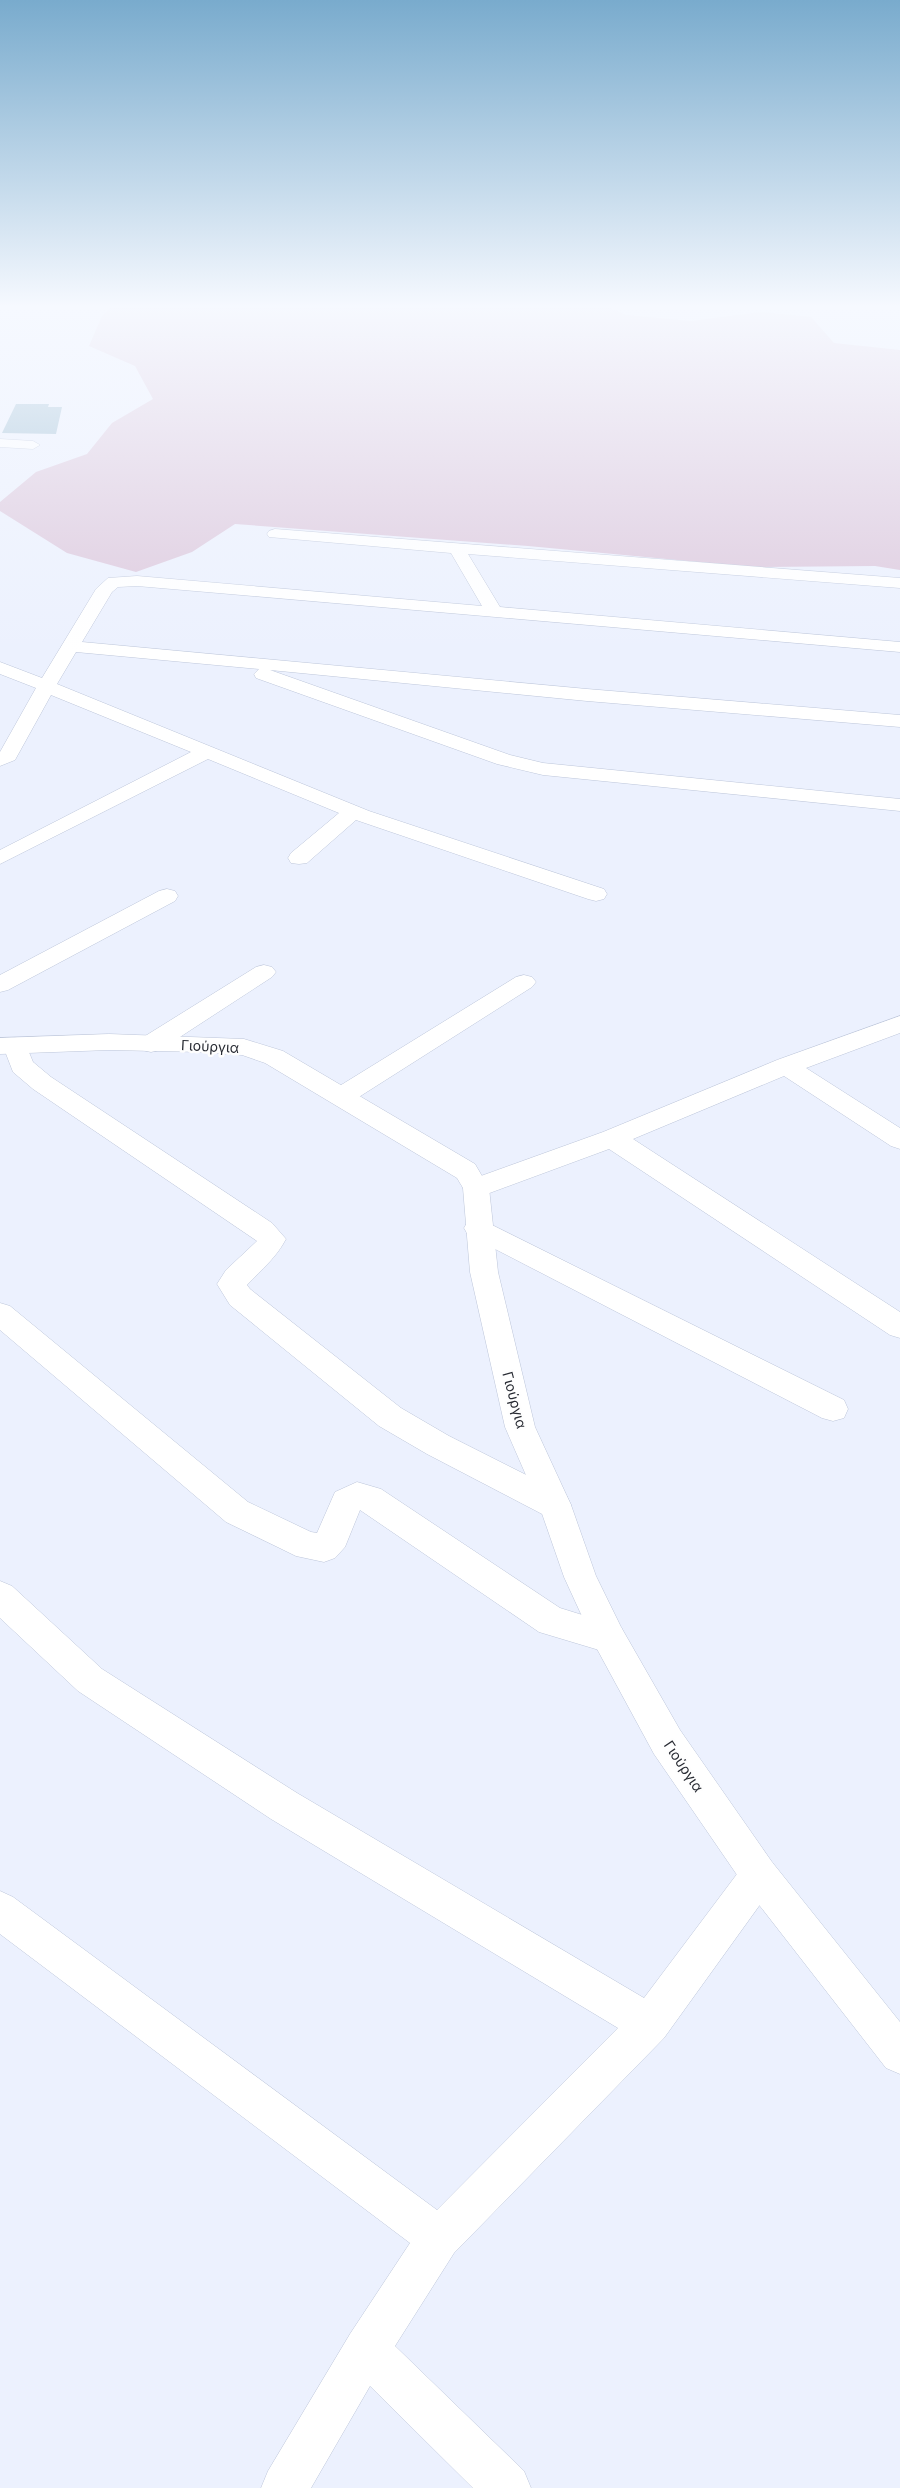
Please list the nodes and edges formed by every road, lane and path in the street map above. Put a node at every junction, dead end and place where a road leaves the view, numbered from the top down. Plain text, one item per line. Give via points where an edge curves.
1 (0, 444) edge
2 (32, 445) dead end
3 (275, 534) dead end
4 (456, 548) junction
5 (895, 582) edge
6 (492, 610) junction
7 (71, 646) junction
8 (900, 647) edge
9 (224, 660) junction
10 (0, 667) edge
11 (47, 685) junction
12 (900, 721) edge
13 (207, 752) junction
14 (0, 760) edge
15 (900, 805) edge
16 (353, 812) junction
17 (1, 856) edge
18 (299, 858) dead end
19 (596, 894) dead end
20 (167, 896) dead end
21 (264, 972) dead end
22 (524, 982) dead end
23 (0, 985) edge
24 (900, 1024) edge
25 (151, 1044) junction
26 (8, 1046) edge
27 (786, 1066) junction
28 (342, 1096) junction
29 (612, 1138) junction
30 (900, 1140) edge
31 (476, 1188) junction
32 (478, 1228) junction
33 (0, 1314) edge
34 (900, 1326) edge
35 (833, 1409) dead end
36 (555, 1505) junction
37 (0, 1596) edge
38 (609, 1638) junction
39 (758, 1875) junction
40 (0, 1910) edge
41 (650, 2024) junction
42 (900, 2054) edge
43 (439, 2238) junction
44 (366, 2350) junction
45 (285, 2488) edge
46 (507, 2488) edge

1 - 2 street
3 - 4 street
4 - 5 street
4 - 6 street
6 - 7 street via 137,580 114,582 105,589
6 - 8 street
7 - 9 street
7 - 11 street
9 - 12 street
9 - 15 street via 512,762 543,769
10 - 11 street
11 - 13 street
11 - 14 street via 8,756
13 - 16 street
13 - 17 street
16 - 18 street
16 - 19 street
20 - 23 street
21 - 25 street
22 - 28 street
24 - 27 street
25 - 26 street, Γιούργια via 109,1042
25 - 28 street, Γιούργια via 244,1047 274,1058
26 - 36 street via 22,1066 42,1083 272,1239 267,1250 231,1284 240,1297 390,1418
27 - 29 street
27 - 30 street
28 - 31 street, Γιούργια via 466,1171
29 - 31 street
29 - 34 street
31 - 32 street, Γιούργια
32 - 35 street
32 - 36 street, Γιούργια via 484,1272 520,1427
33 - 38 street via 237,1512 307,1546 324,1548 334,1537 346,1502 357,1495 364,1497 551,1621
36 - 38 street, Γιούργια via 580,1577
37 - 41 street via 90,1680 284,1806
38 - 39 street, Γιούργια via 667,1742
39 - 41 street
39 - 42 street, Γιούργια
40 - 43 street
41 - 43 street
43 - 44 street
44 - 45 street
44 - 46 street

